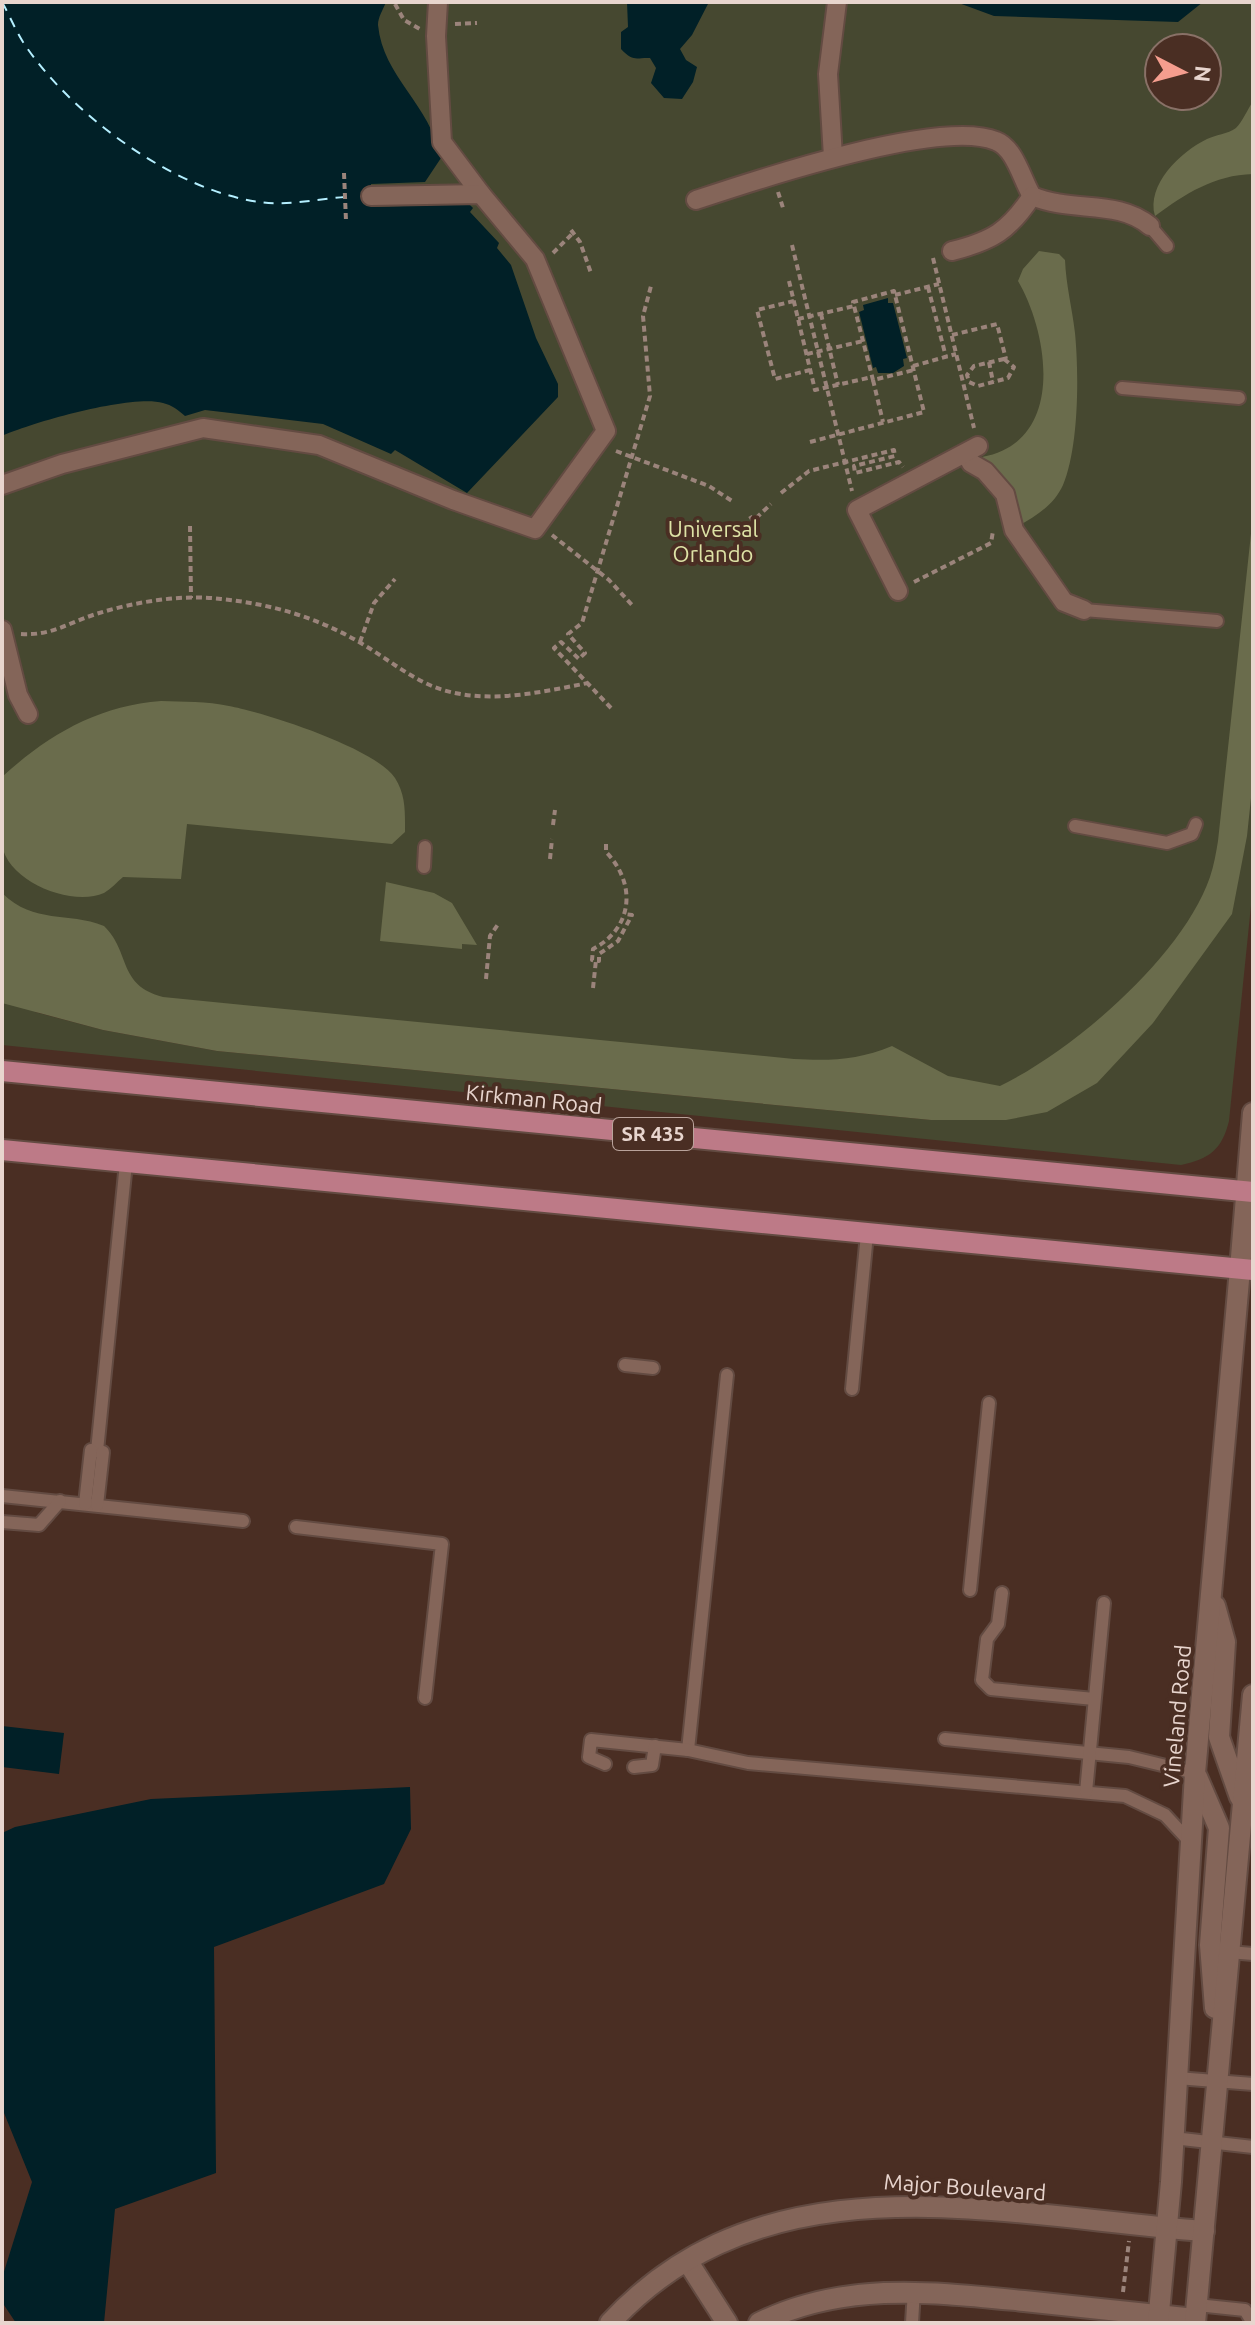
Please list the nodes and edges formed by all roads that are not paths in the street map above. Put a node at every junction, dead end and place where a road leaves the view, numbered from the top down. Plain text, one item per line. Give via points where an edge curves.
1 (438, 2) edge
2 (837, 2) edge
3 (833, 157) junction
4 (481, 194) junction
5 (371, 196) dead end
6 (1032, 196) junction
7 (696, 200) dead end
8 (1150, 226) joint
9 (1167, 246) dead end
10 (952, 251) dead end
11 (1122, 388) dead end
12 (1239, 398) dead end
13 (2, 485) edge
14 (898, 591) road end
15 (1084, 610) joint
16 (1217, 621) dead end
17 (2, 630) edge
18 (33, 721) dead end
19 (1196, 824) dead end
20 (1075, 826) dead end
21 (425, 847) dead end
22 (424, 867) dead end
23 (2, 1071) edge
24 (1253, 1113) edge
25 (2, 1150) edge
26 (126, 1163) junction
27 (1249, 1192) edge
28 (867, 1234) junction
29 (1246, 1270) edge
30 (625, 1365) dead end
31 (653, 1368) dead end
32 (727, 1375) dead end
33 (852, 1389) dead end
34 (989, 1403) dead end
35 (2, 1496) edge
36 (60, 1501) junction
37 (91, 1504) junction
38 (243, 1521) dead end
39 (2, 1522) edge
40 (296, 1527) dead end
41 (970, 1590) dead end
42 (1211, 1591) junction
43 (1002, 1593) dead end
44 (1104, 1603) dead end
45 (1253, 1695) edge
46 (425, 1698) dead end
47 (1094, 1699) junction
48 (945, 1739) dead end
49 (655, 1746) junction
50 (688, 1750) junction
51 (1090, 1753) junction
52 (605, 1764) dead end
53 (634, 1767) dead end
54 (1195, 1773) junction
55 (1086, 1792) junction
56 (1243, 1805) junction
57 (1191, 1843) junction
58 (1229, 1952) junction
59 (1253, 1954) edge
60 (1220, 2072) junction
61 (1177, 2078) junction
62 (1253, 2084) edge
63 (1173, 2138) junction
64 (1213, 2143) junction
65 (1253, 2147) edge
66 (1168, 2228) junction
67 (1204, 2231) junction
68 (688, 2262) junction
69 (914, 2290) junction
70 (1195, 2316) edge
71 (1159, 2319) edge
72 (610, 2323) edge
73 (727, 2323) edge
74 (759, 2323) edge
75 (912, 2323) edge
76 (1253, 2323) edge

1 - 4 street via 442,142
2 - 3 street via 828,74
3 - 6 street via 922,140 983,138 1006,147
3 - 7 street
4 - 5 street
4 - 13 street via 544,257 606,431 535,529 319,445 203,428
6 - 8 street via 1068,208 1124,210
6 - 10 street via 999,234
8 - 9 lane
11 - 12 lane
14 - 15 street via 857,510 972,449 971,463 1005,494 1014,530 1064,602
15 - 16 lane
17 - 18 street via 18,695
19 - 20 lane via 1192,834 1167,843
21 - 22 lane
23 - 27 main road, Kirkman Road / SR 435
24 - 27 street, Vineland Road
25 - 26 main road
26 - 28 main road
26 - 37 lane
27 - 29 street, Vineland Road
28 - 29 main road
28 - 33 lane
29 - 42 street, Vineland Road
30 - 31 lane
32 - 50 lane
34 - 41 lane
35 - 36 lane
36 - 37 lane
36 - 39 lane via 39,1525
37 - 38 lane
40 - 46 lane via 442,1544
42 - 54 street, Vineland Road
42 - 56 street via 1225,1642 1219,1737
43 - 47 lane via 998,1624 987,1639 982,1680 991,1689
44 - 47 lane
45 - 56 street
47 - 51 lane
48 - 51 lane
49 - 50 lane
49 - 52 lane via 591,1740 589,1757
49 - 53 lane via 652,1765
50 - 55 lane via 748,1763
51 - 54 lane
51 - 55 lane
54 - 57 street, Vineland Road
54 - 60 street via 1219,1828 1210,1945
55 - 57 lane via 1125,1796 1165,1815
56 - 58 street
57 - 61 street, Vineland Road
58 - 59 lane
58 - 60 street
60 - 61 lane
60 - 62 lane
60 - 64 street
61 - 63 street, Vineland Road
63 - 64 lane
63 - 66 street, Vineland Road
64 - 65 lane
64 - 67 street
66 - 67 street, Major Boulevard
66 - 68 street, Major Boulevard via 946,2206 871,2206 816,2212 749,2231
66 - 71 street, Vineland Road
67 - 70 street
68 - 72 street, Major Boulevard via 629,2303
68 - 73 street
69 - 71 street
69 - 74 street via 852,2295 787,2309
69 - 75 lane
70 - 71 street
70 - 76 lane via 1245,2310

